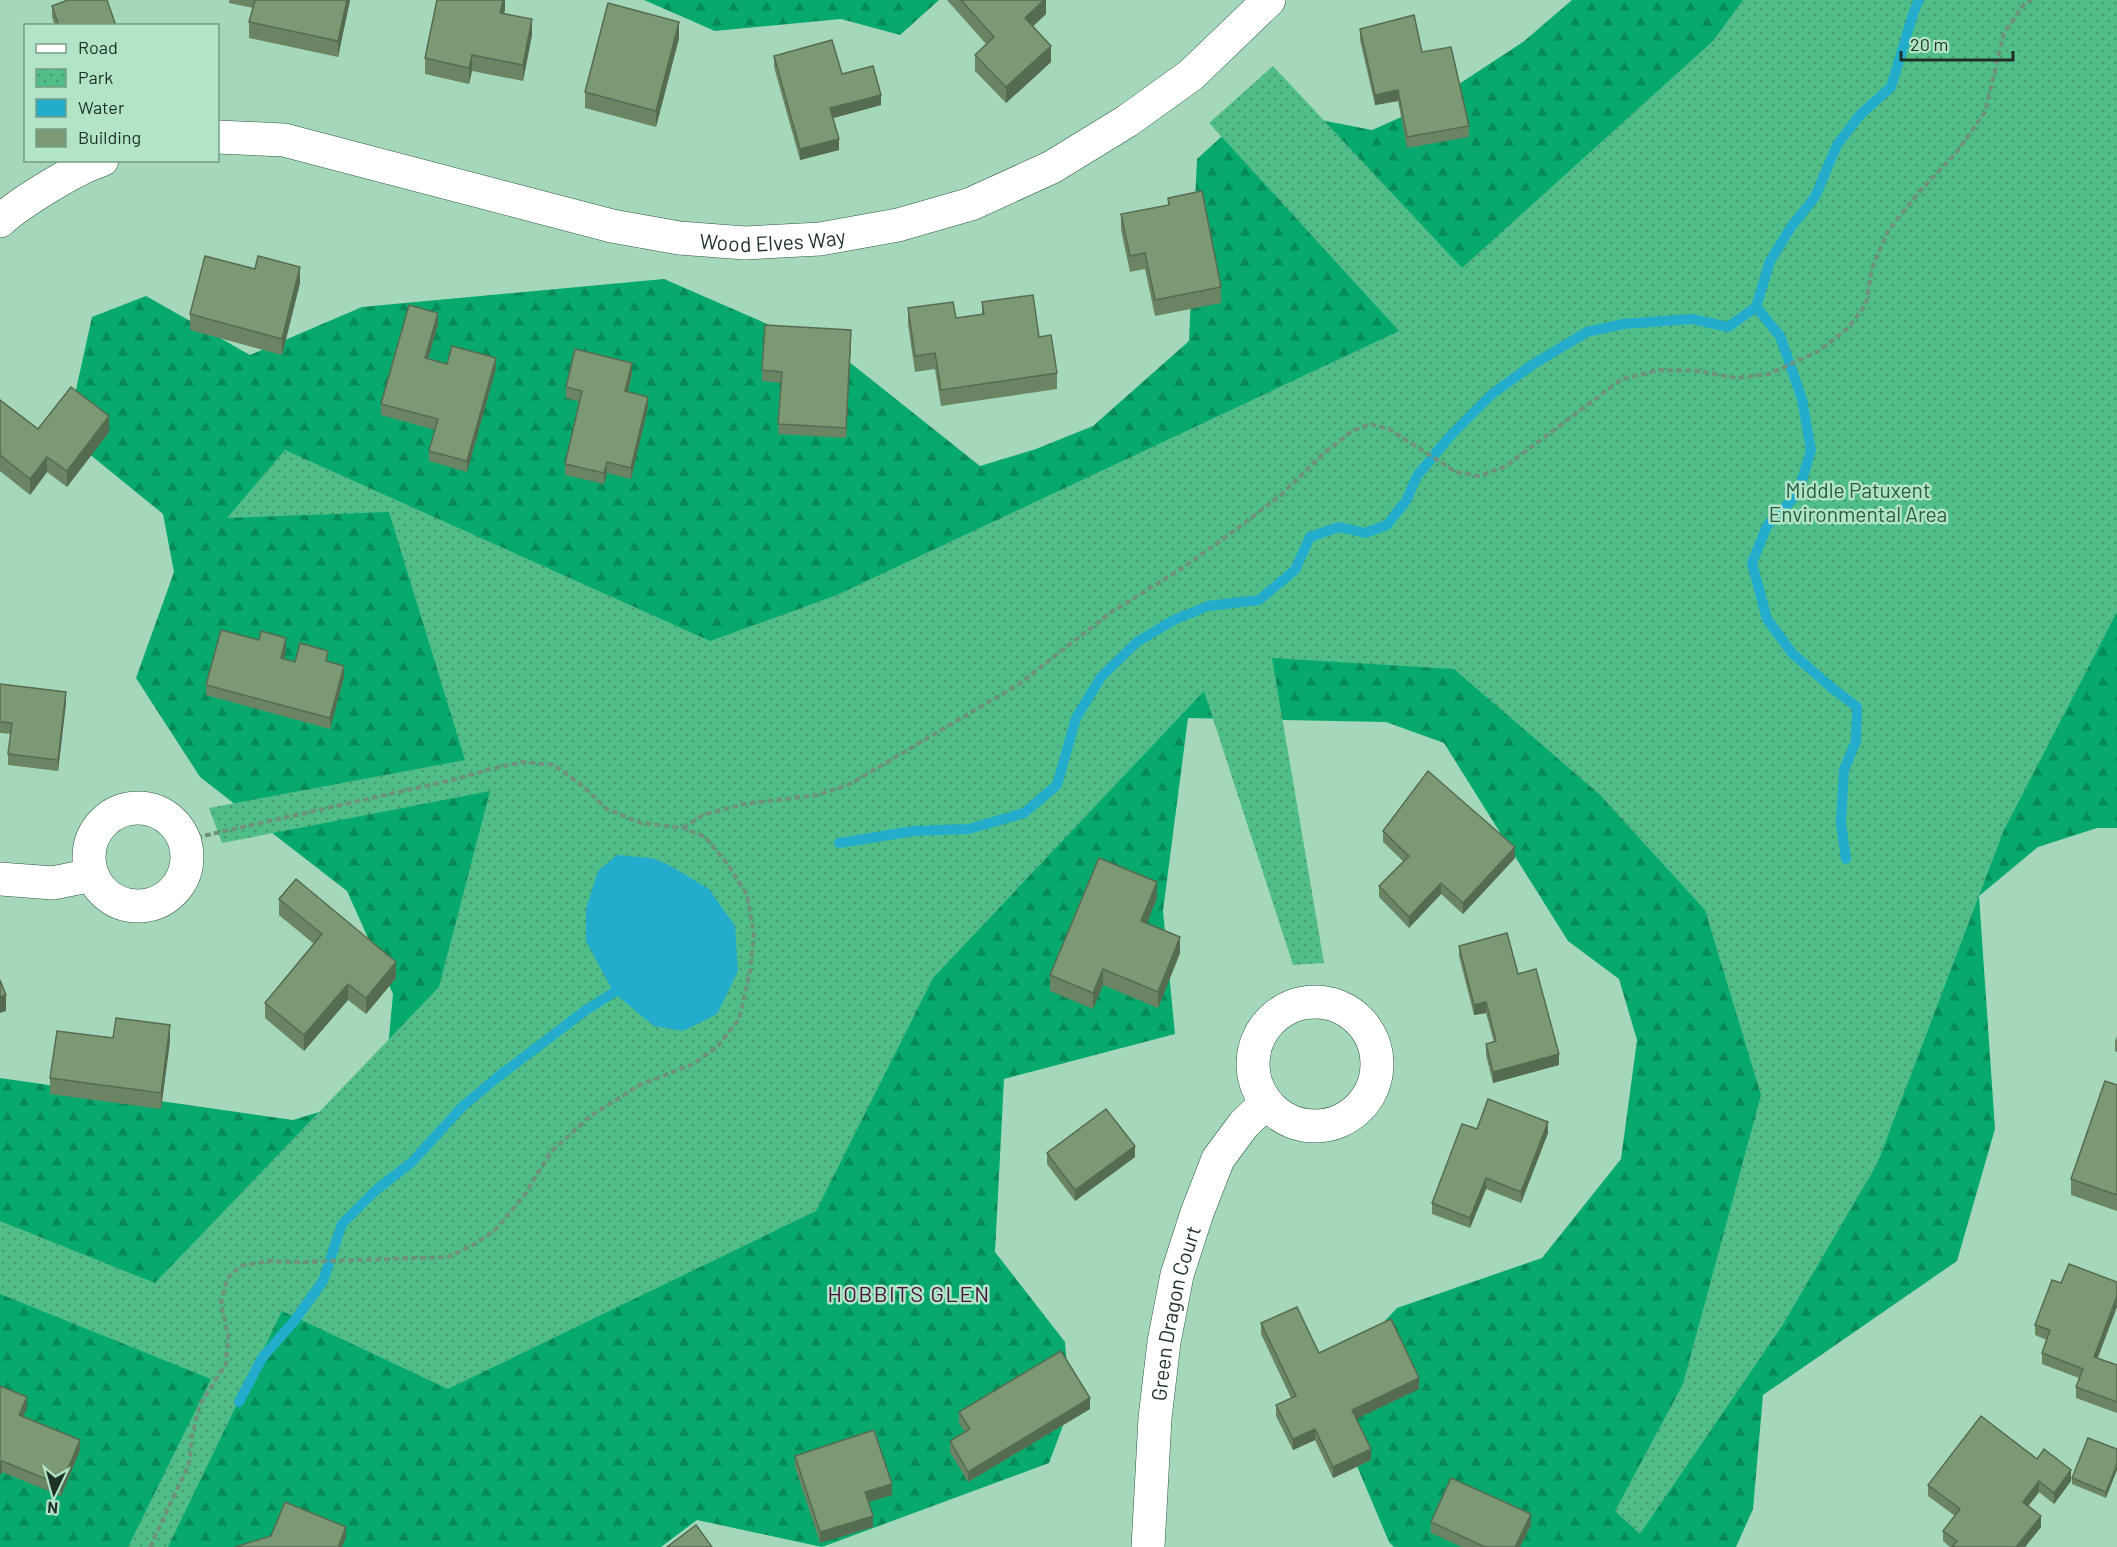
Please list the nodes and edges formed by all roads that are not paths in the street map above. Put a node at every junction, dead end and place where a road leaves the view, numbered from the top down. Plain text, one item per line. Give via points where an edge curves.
1 (1253, 5) edge
2 (219, 137) edge
3 (98, 162) edge
4 (0, 220) edge
5 (92, 875) junction
6 (0, 879) edge
7 (1266, 1103) dead end
8 (1148, 1547) edge

1 - 2 street, Wood Elves Way via 1191,75 1127,121 1052,167 971,204 898,225 820,239 745,243 679,238 612,226 284,140
3 - 4 street
5 - 5 street via 112,899 147,906 178,886 185,872 185,840 174,823 158,812 143,808 121,811 101,825 93,837 89,855
5 - 6 street via 53,883
7 - 8 street, Green Dragon Court via 1244,1124 1218,1160 1177,1275 1155,1418

